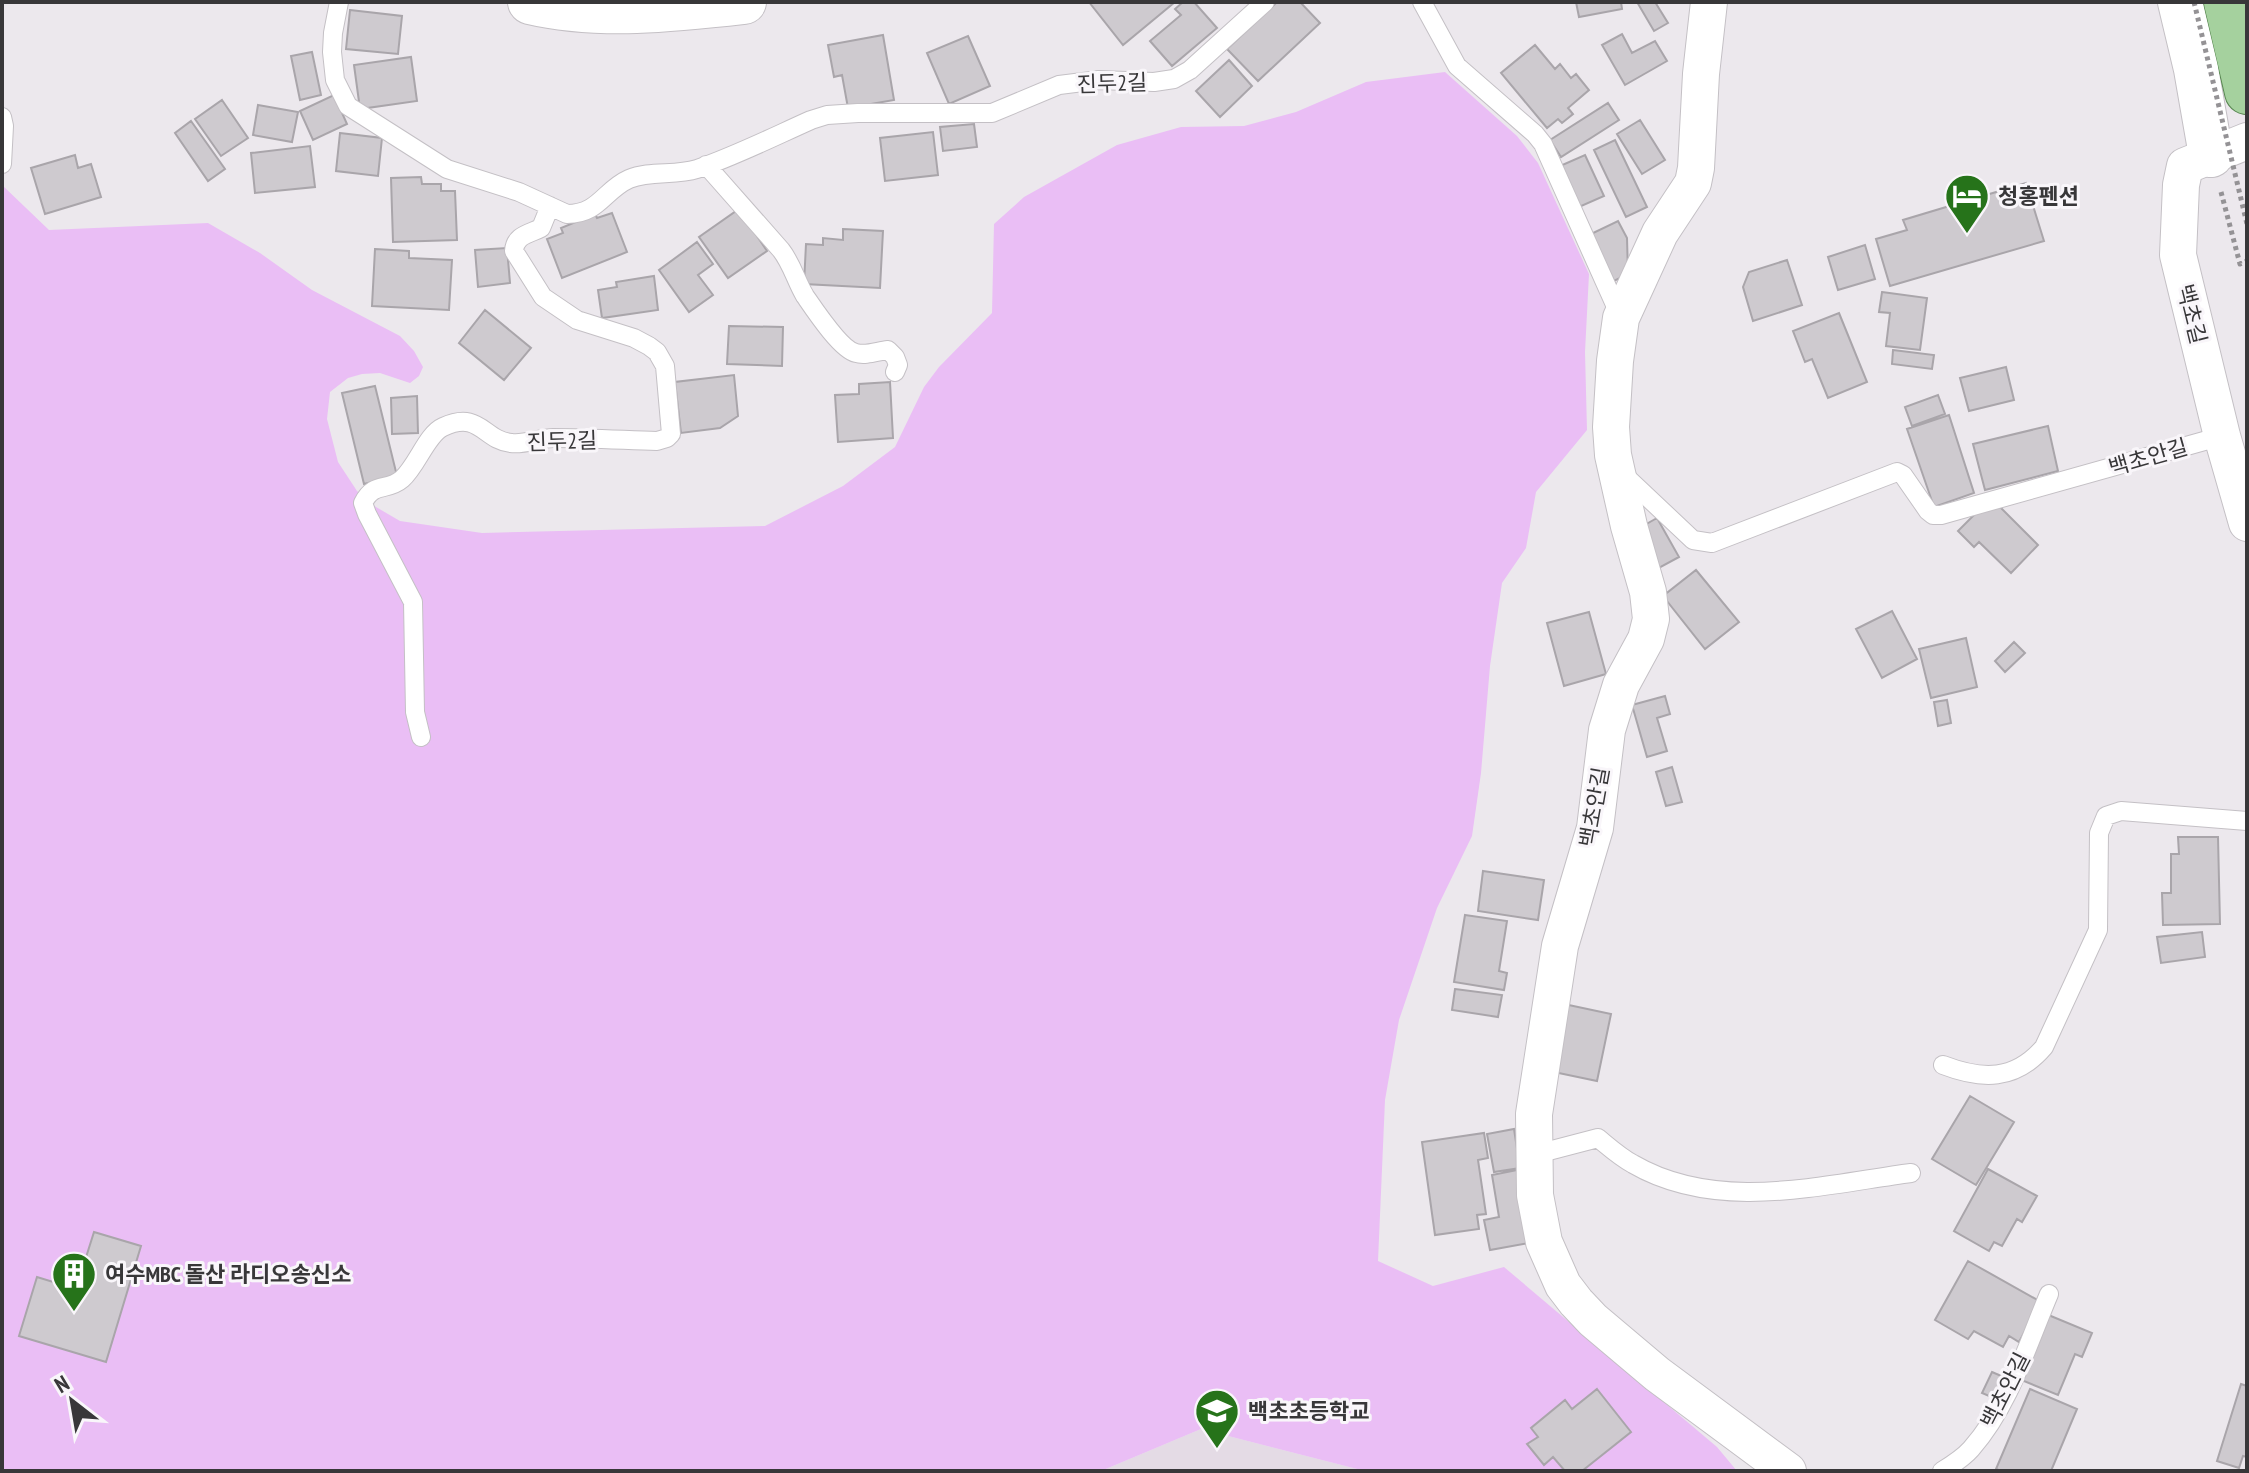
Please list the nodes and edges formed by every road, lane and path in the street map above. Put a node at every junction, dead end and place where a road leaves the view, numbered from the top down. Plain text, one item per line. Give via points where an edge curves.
1 (339, 2) edge
2 (530, 2) edge
3 (744, 2) edge
4 (1265, 2) edge
5 (1422, 2) edge
6 (1709, 2) edge
7 (2180, 2) edge
8 (2194, 2) edge
9 (2226, 2) edge
10 (2247, 92) edge
11 (2, 117) edge
12 (2229, 148) edge
13 (2, 164) edge
14 (706, 165) junction
15 (550, 206) junction
16 (2247, 224) edge
17 (2247, 261) edge
18 (1621, 318) junction
19 (895, 372) dead end
20 (2222, 436) junction
21 (1616, 467) junction
22 (2247, 523) edge
23 (421, 737) dead end
24 (2247, 821) edge
25 (1943, 1065) dead end
26 (1533, 1155) junction
27 (1911, 1173) dead end
28 (2049, 1294) dead end
29 (1787, 1471) edge
30 (1942, 1471) edge

1 - 15 lane, 진두2길 via 332,52 335,80 348,106 447,169
2 - 3 street via 601,10
4 - 14 lane, 진두2길 via 1174,79 1059,85 992,113 827,115
5 - 18 lane via 1457,66 1543,144
6 - 18 street, 백초안길 via 1693,183 1660,233
7 - 12 street via 2196,69
8 - 16 path, bridge
9 - 10 main road
11 - 13 lane
12 - 17 path via 2240,264
12 - 20 street, 백초길 via 2185,166 2178,255
14 - 15 lane, 진두2길 via 629,179 584,213 567,214
14 - 19 lane via 790,261 805,296 848,350 888,350 898,365
15 - 23 lane, 진두2길 via 541,228 519,238 514,251 543,297 577,320 634,338 657,352 665,366 671,434 657,441 551,438 510,443 461,421 435,431 403,479 368,493 363,503 367,514 413,602 415,712
18 - 21 street, 백초안길 via 1611,427
20 - 21 lane, 백초안길 via 1941,515 1928,511 1897,472 1712,543 1693,540
20 - 22 street, 백초길
21 - 26 street, 백초안길 via 1651,619 1607,730 1595,828 1560,946 1538,1083
24 - 25 lane via 2121,811 2106,816 2099,833 2098,930 2044,1047 2024,1065 1999,1075 1971,1075
26 - 27 lane via 1598,1138 1644,1170 1697,1187 1737,1192
26 - 29 street, 백초안길 via 1544,1242 1576,1302 1657,1374
28 - 30 lane, 백초안길 via 1999,1406 1970,1451

